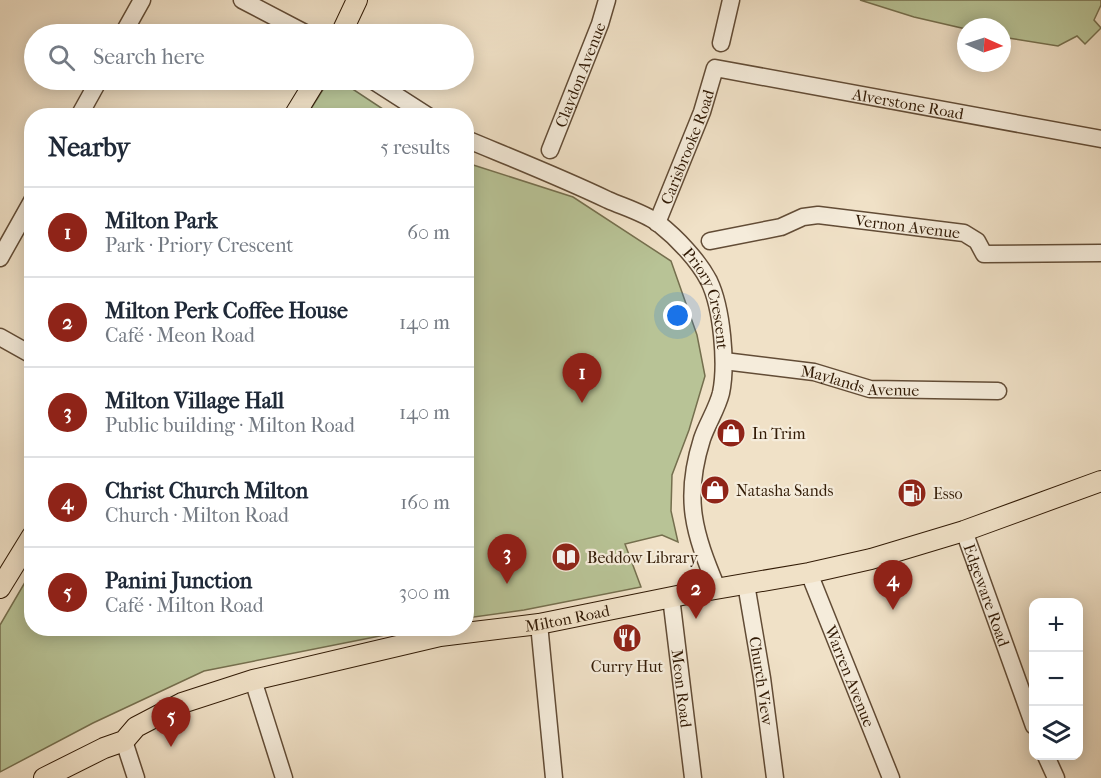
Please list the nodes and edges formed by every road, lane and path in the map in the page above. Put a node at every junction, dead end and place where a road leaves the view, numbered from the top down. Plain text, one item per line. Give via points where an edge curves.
1 (142, 0) edge
2 (242, 0) edge
3 (357, 0) edge
4 (607, 0) edge
5 (731, 0) edge
6 (129, 24) edge
7 (288, 24) edge
8 (346, 24) edge
9 (721, 43) dead end
10 (715, 68) joint
11 (93, 90) edge
12 (310, 90) edge
13 (388, 90) edge
14 (83, 108) edge
15 (299, 108) edge
16 (416, 108) edge
17 (1101, 139) edge
18 (474, 142) edge
19 (550, 150) dead end
20 (24, 215) edge
21 (657, 223) junction
22 (710, 241) dead end
23 (1101, 253) edge
24 (0, 258) edge
25 (0, 337) edge
26 (24, 350) edge
27 (724, 361) junction
28 (998, 391) dead end
29 (1101, 481) edge
30 (964, 531) junction
31 (24, 549) edge
32 (809, 573) junction
33 (746, 584) junction
34 (0, 588) edge
35 (717, 588) junction
36 (671, 597) junction
37 (538, 624) junction
38 (474, 632) edge
39 (440, 636) edge
40 (253, 680) junction
41 (1029, 712) edge
42 (124, 741) junction
43 (1048, 760) edge
44 (44, 778) edge
45 (136, 778) edge
46 (284, 778) edge
47 (554, 778) edge
48 (693, 778) edge
49 (775, 778) edge
50 (891, 778) edge
51 (1056, 778) edge

1 - 6 street
2 - 7 street
3 - 8 main road
4 - 19 street, Claydon Avenue
5 - 9 street
10 - 17 street, Alverstone Road
10 - 21 street, Carisbrooke Road via 702,112
11 - 14 street
12 - 15 main road
13 - 16 street
18 - 21 street, Priory Crescent
20 - 24 street
21 - 27 street, Priory Crescent via 687,251 709,282 721,326
22 - 23 street, Vernon Avenue via 818,215 964,233 977,241 984,254
25 - 26 street
27 - 28 street, Maylands Avenue via 814,372 870,389
27 - 35 street, Priory Crescent via 720,394 694,468 692,507 699,545
29 - 30 main road, Milton Road
30 - 32 main road, Milton Road
30 - 41 street, Edgeware Road
31 - 34 main road
32 - 33 main road, Milton Road
32 - 50 street, Warren Avenue
33 - 35 main road, Milton Road
33 - 49 street, Church View
35 - 36 main road, Milton Road
36 - 37 main road, Milton Road
36 - 48 street, Meon Road
37 - 38 main road, Milton Road
37 - 47 street
39 - 40 main road, Milton Road
40 - 42 main road, Milton Road via 182,703 136,727
40 - 46 street
42 - 44 main road, Milton Road
42 - 45 street
43 - 51 street

